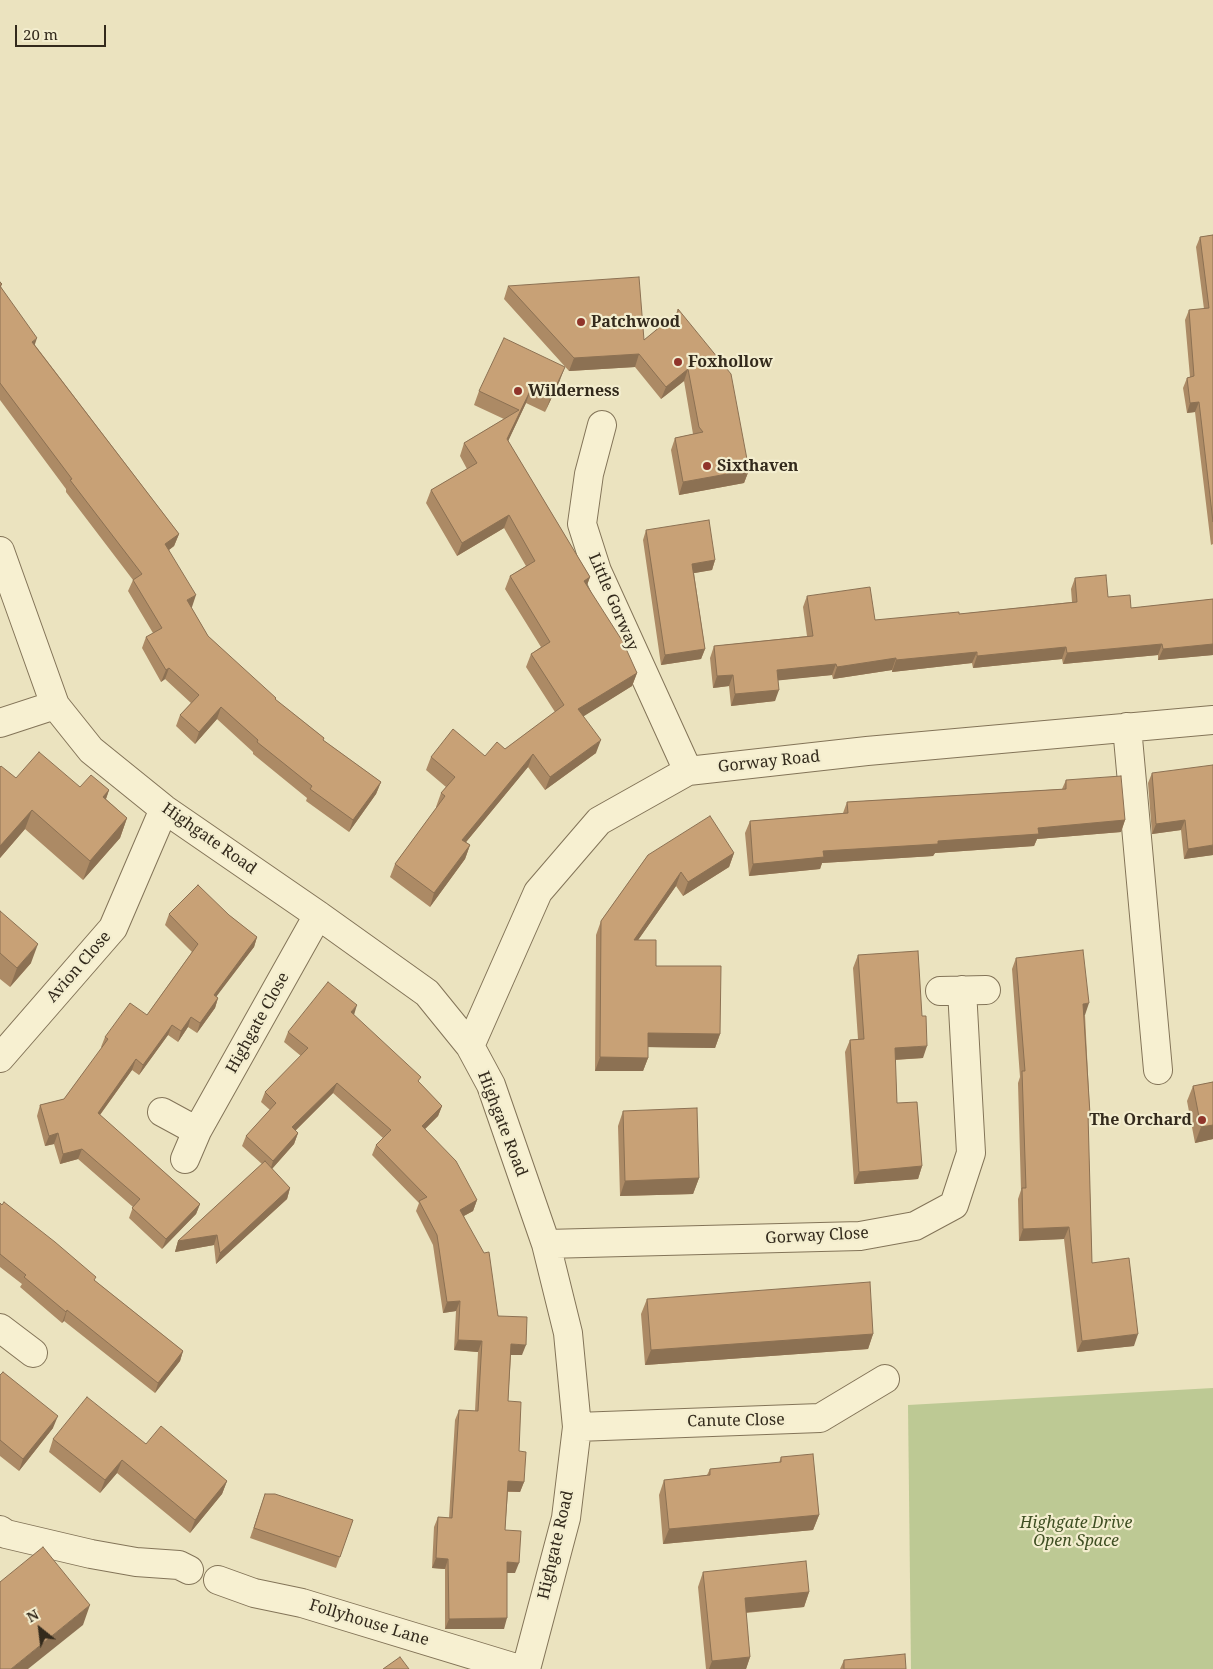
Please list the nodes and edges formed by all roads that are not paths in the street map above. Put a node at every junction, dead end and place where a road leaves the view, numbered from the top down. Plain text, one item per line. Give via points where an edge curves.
1 (602, 425) dead end
2 (0, 551) edge
3 (55, 705) junction
4 (1213, 720) edge
5 (0, 723) edge
6 (1126, 727) junction
7 (688, 771) junction
8 (164, 809) junction
9 (318, 915) junction
10 (963, 990) dead end
11 (470, 1046) junction
12 (0, 1058) edge
13 (1158, 1070) dead end
14 (162, 1112) dead end
15 (197, 1131) junction
16 (185, 1160) dead end
17 (546, 1244) junction
18 (0, 1328) edge
19 (33, 1353) dead end
20 (885, 1379) dead end
21 (577, 1427) junction
22 (2, 1539) edge
23 (189, 1570) dead end
24 (218, 1580) dead end
25 (519, 1669) edge
26 (526, 1669) edge

1 - 7 street, Little Gorway via 582,524 597,571
2 - 3 street, Highgate Road
3 - 5 street
3 - 8 street, Highgate Road via 91,750
4 - 6 street, Gorway Road
6 - 7 street, Gorway Road
6 - 13 street
7 - 11 street, Gorway Road via 599,820 538,892
8 - 9 street, Highgate Road
8 - 12 street, Avion Close via 113,928
9 - 11 street, Highgate Road via 427,993
9 - 15 street, Highgate Close
10 - 17 street, Gorway Close via 971,1153 954,1205 914,1226 860,1236
11 - 17 street, Highgate Road via 491,1085
14 - 15 street
15 - 16 street, Highgate Close
17 - 21 street, Highgate Road via 568,1333
18 - 19 street
20 - 21 street, Canute Close via 820,1418
21 - 26 street, Highgate Road via 566,1518
22 - 23 street via 136,1562 179,1565
24 - 25 street, Follyhouse Lane

